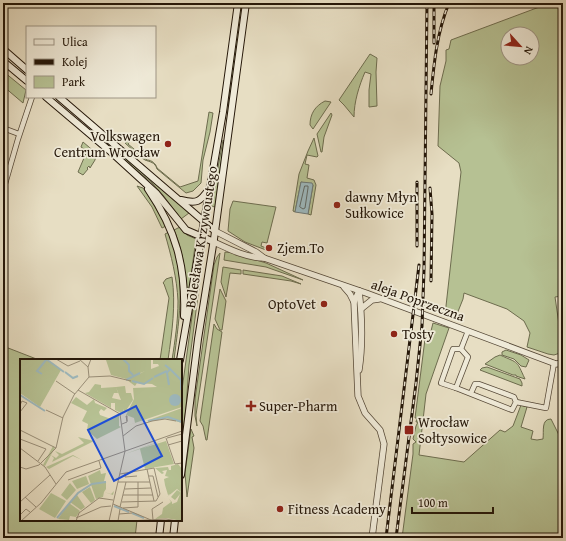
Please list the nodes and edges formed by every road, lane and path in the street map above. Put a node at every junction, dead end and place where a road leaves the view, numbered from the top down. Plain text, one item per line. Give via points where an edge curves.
1 (238, 3) edge
2 (246, 3) edge
3 (3, 49) edge
4 (3, 61) edge
5 (26, 69) edge
6 (26, 80) edge
7 (32, 98) edge
8 (47, 98) edge
9 (60, 98) edge
10 (3, 128) edge
11 (19, 134) junction
12 (143, 182) junction
13 (211, 186) junction
14 (3, 191) edge
15 (180, 200) junction
16 (204, 222) junction
17 (215, 231) junction
18 (200, 236) junction
19 (214, 242) junction
20 (264, 258) junction
21 (342, 286) junction
22 (359, 291) junction
23 (382, 299) junction
24 (354, 302) junction
25 (362, 308) junction
26 (468, 331) junction
27 (183, 338) junction
28 (461, 349) junction
29 (180, 359) edge
30 (554, 363) junction
31 (563, 364) edge
32 (358, 378) junction
33 (456, 388) junction
34 (471, 394) junction
35 (516, 402) junction
36 (182, 467) edge
37 (161, 521) edge
38 (175, 521) edge
39 (159, 538) edge
40 (173, 538) edge
41 (372, 538) edge

1 - 13 main road, Bolesława Krzywoustego
2 - 17 main road, Bolesława Krzywoustego
3 - 5 main road
4 - 6 main road
7 - 11 street
8 - 12 main road
9 - 15 main road
10 - 11 street
11 - 14 street
12 - 18 main road via 161,198 186,230
12 - 27 main road via 162,210 179,256 184,295
13 - 15 main road via 198,201 190,203
13 - 16 main road, Bolesława Krzywoustego
15 - 16 main road
16 - 17 main road
16 - 18 main road, Bolesława Krzywoustego
17 - 19 main road, Bolesława Krzywoustego
17 - 20 street, aleja Poprzeczna
18 - 19 main road
18 - 27 main road, Bolesława Krzywoustego
19 - 20 street, aleja Poprzeczna via 246,255
19 - 36 main road, Bolesława Krzywoustego via 198,339
20 - 21 street, aleja Poprzeczna
21 - 22 street, aleja Poprzeczna
21 - 24 street
22 - 23 street, aleja Poprzeczna
22 - 24 street
22 - 25 street
23 - 25 street via 372,300
23 - 26 street, aleja Poprzeczna
24 - 32 street
25 - 32 street
26 - 28 street
26 - 30 street, aleja Poprzeczna
27 - 29 main road, Bolesława Krzywoustego
28 - 33 street via 468,357
28 - 33 street via 453,349 441,383
30 - 31 street, aleja Poprzeczna
30 - 35 street via 546,408
32 - 41 street via 361,406 380,430 384,441
33 - 34 street
34 - 35 street via 512,410
34 - 35 street via 475,384 479,384 514,397
37 - 39 main road
38 - 40 main road

